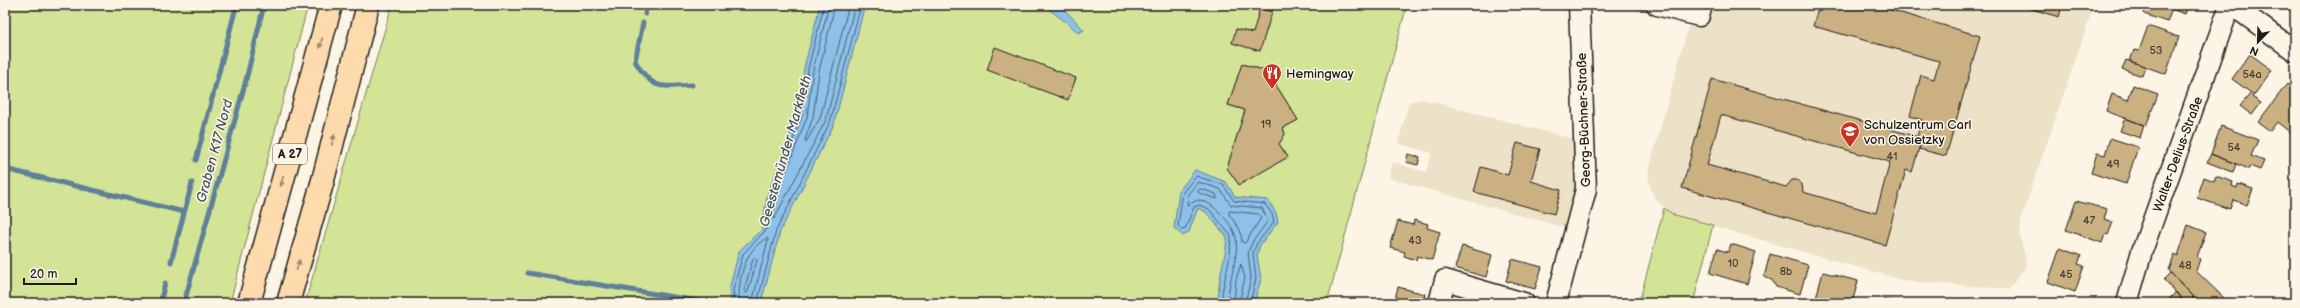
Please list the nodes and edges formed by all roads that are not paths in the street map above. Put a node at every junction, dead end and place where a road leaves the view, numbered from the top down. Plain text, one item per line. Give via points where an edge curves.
1 (331, 5) edge
2 (368, 5) edge
3 (1579, 5) edge
4 (1657, 5) edge
5 (1702, 5) edge
6 (2231, 5) edge
7 (2295, 51) edge
8 (249, 303) edge
9 (288, 303) edge
10 (1438, 303) edge
11 (1524, 303) edge
12 (1556, 303) edge
13 (2127, 303) edge

1 -> 8 highway, A 27
9 -> 2 highway, A 27
3 - 12 street, Georg-Büchner-Straße via 1586,190
4 - 5 street via 1699,16
6 - 7 street
6 - 13 street, Walter-Delius-Straße via 2142,251
10 - 11 street via 1445,280

